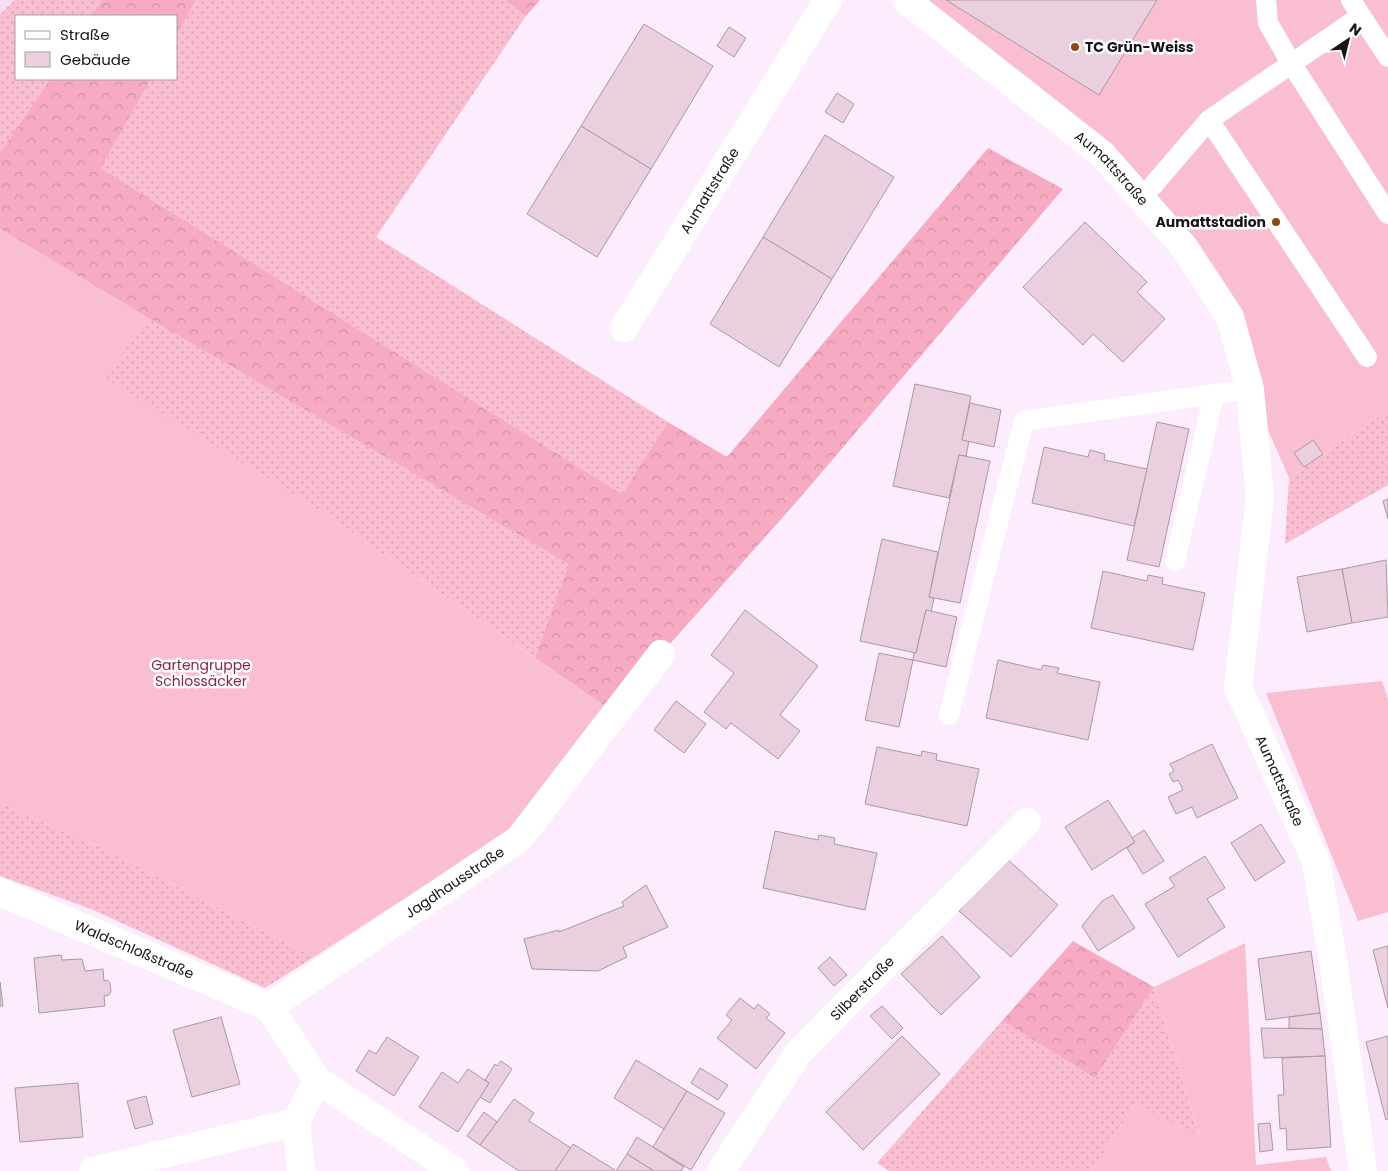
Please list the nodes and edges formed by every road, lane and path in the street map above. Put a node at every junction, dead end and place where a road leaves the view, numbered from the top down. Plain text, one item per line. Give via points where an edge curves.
1 (828, 0) edge
2 (906, 0) edge
3 (1266, 0) edge
4 (1356, 8) edge
5 (1388, 57) edge
6 (1291, 63) junction
7 (1209, 120) junction
8 (1143, 198) junction
9 (1388, 214) edge
10 (624, 328) dead end
11 (1367, 357) dead end
12 (1250, 389) junction
13 (1214, 396) junction
14 (1175, 561) dead end
15 (662, 654) dead end
16 (948, 715) dead end
17 (1027, 822) dead end
18 (0, 892) edge
19 (269, 1007) junction
20 (317, 1080) junction
21 (296, 1122) junction
22 (93, 1171) edge
23 (301, 1171) edge
24 (455, 1171) edge
25 (721, 1171) edge
26 (1363, 1171) edge

1 - 10 street, Aumattstraße
2 - 8 street, Aumattstraße via 1102,154
3 - 6 lane via 1268,23
4 - 5 lane
4 - 6 lane
6 - 7 lane
6 - 9 lane
7 - 8 lane
7 - 11 lane
8 - 12 street, Aumattstraße via 1184,247 1230,317
12 - 13 lane
12 - 26 street, Aumattstraße via 1260,498 1238,686 1316,862
13 - 14 lane
13 - 16 lane via 1024,421
15 - 19 street, Jagdhausstraße via 519,840
17 - 25 street, Silberstraße via 799,1052
18 - 19 street, Waldschloßstraße
19 - 20 street
20 - 21 street
20 - 24 street
21 - 22 street
21 - 23 street

